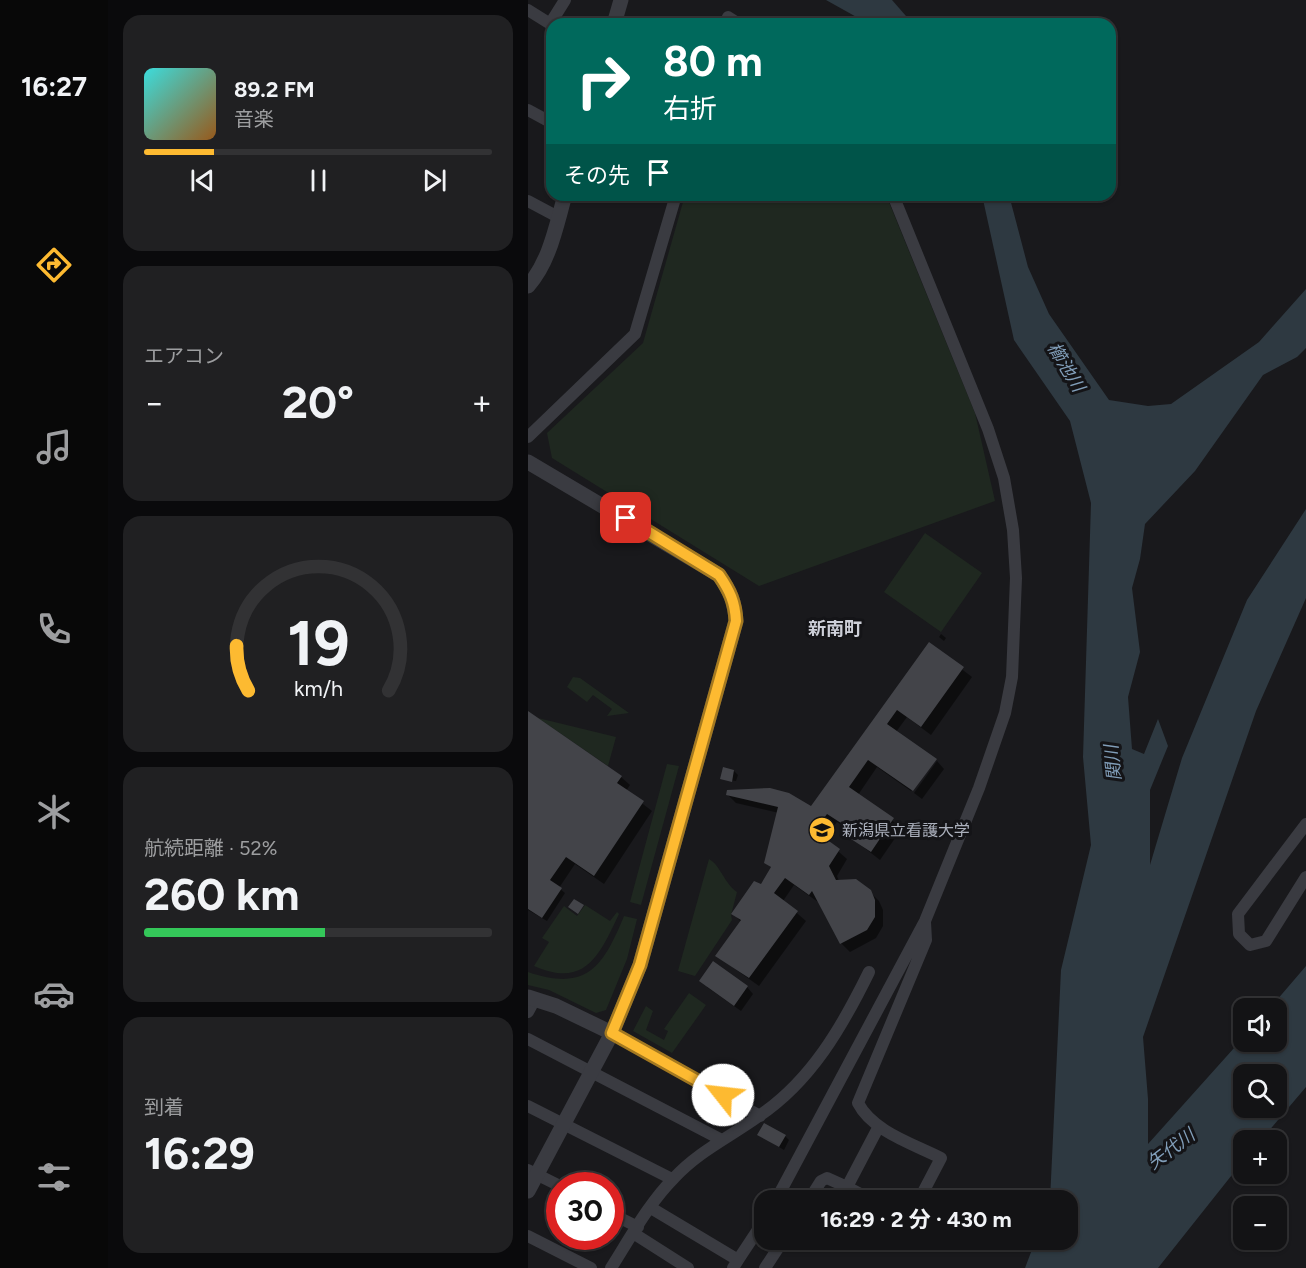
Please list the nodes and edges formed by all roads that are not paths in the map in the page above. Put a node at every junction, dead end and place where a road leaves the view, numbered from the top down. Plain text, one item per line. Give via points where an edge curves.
1 (565, 0) edge
2 (621, 0) edge
3 (528, 10) edge
4 (554, 18) edge
5 (616, 18) edge
6 (546, 21) edge
7 (528, 110) edge
8 (546, 120) edge
9 (528, 201) edge
10 (562, 201) edge
11 (673, 201) edge
12 (895, 201) edge
13 (558, 218) junction
14 (528, 286) edge
15 (528, 437) edge
16 (528, 462) edge
17 (1306, 824) edge
18 (1306, 877) edge
19 (925, 921) junction
20 (869, 972) dead end
21 (530, 1002) edge
22 (612, 1033) junction
23 (528, 1039) edge
24 (591, 1070) junction
25 (528, 1106) edge
26 (760, 1116) junction
27 (564, 1122) junction
28 (879, 1126) junction
29 (720, 1139) junction
30 (532, 1172) edge
31 (546, 1179) edge
32 (672, 1179) junction
33 (847, 1187) junction
34 (781, 1190) edge
35 (815, 1190) edge
36 (853, 1190) edge
37 (925, 1190) edge
38 (528, 1191) edge
39 (651, 1209) junction
40 (624, 1223) edge
41 (635, 1230) junction
42 (528, 1236) edge
43 (754, 1236) edge
44 (777, 1250) edge
45 (735, 1264) edge
46 (591, 1268) edge
47 (611, 1268) edge
48 (688, 1268) edge
49 (765, 1268) edge

1 - 4 street
2 - 5 street
3 - 6 street
7 - 8 street
9 - 13 street
10 - 13 street
11 - 15 street via 635,334
12 - 19 street via 1004,478 1016,578 1014,656 1005,713
13 - 14 street via 546,257
16 - 22 street via 719,575 735,604 736,621 640,965
17 - 18 street via 1238,915 1239,934 1250,945 1266,941
19 - 28 street via 926,940 858,1103
19 - 34 street
20 - 26 street via 844,1022 813,1068
21 - 22 street
22 - 24 street
22 - 26 street
23 - 24 street
24 - 27 street
24 - 29 street
25 - 27 street
26 - 29 street
27 - 30 street
27 - 32 street
28 - 33 street
28 - 37 street via 941,1158
29 - 32 street
30 - 31 street
30 - 38 street
32 - 39 street
33 - 35 street via 827,1178
33 - 36 street
39 - 41 street
39 - 45 street
40 - 41 street
41 - 47 street
41 - 48 street
42 - 46 street
43 - 45 street
44 - 49 street

